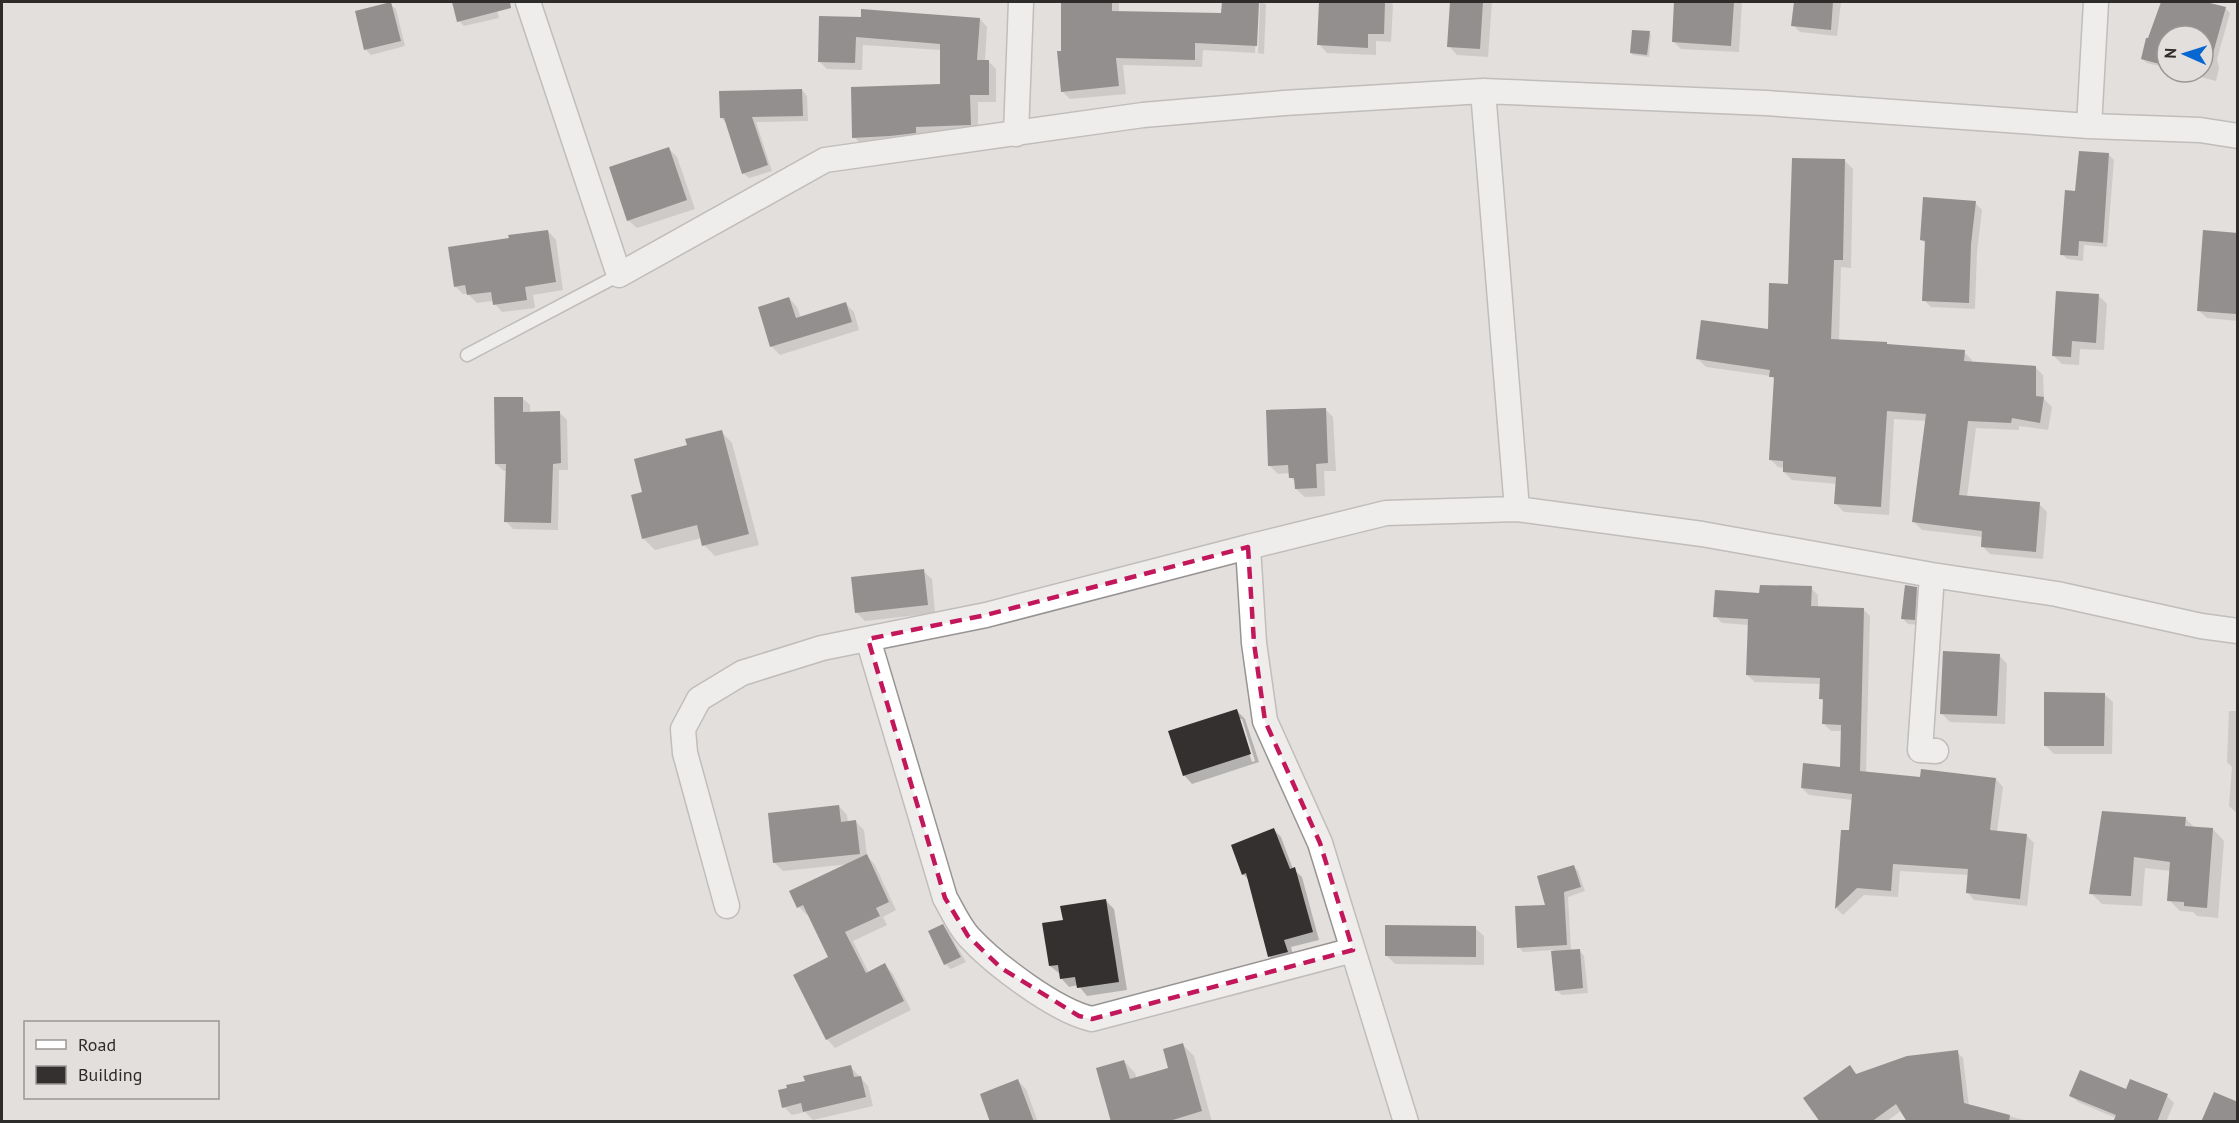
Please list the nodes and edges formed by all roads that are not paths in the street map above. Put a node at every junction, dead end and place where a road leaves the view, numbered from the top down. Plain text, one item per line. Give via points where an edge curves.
1 (528, 2) edge
2 (1021, 2) edge
3 (2096, 2) edge
4 (1483, 91) junction
5 (2089, 126) junction
6 (1016, 134) junction
7 (2238, 136) edge
8 (619, 275) junction
9 (467, 355) dead end
10 (1517, 509) junction
11 (1248, 547) junction
12 (1932, 575) junction
13 (2238, 631) edge
14 (868, 639) junction
15 (1936, 751) dead end
16 (727, 906) dead end
17 (1353, 950) junction
18 (1406, 1122) edge

1 - 8 street
2 - 6 street
3 - 5 street
4 - 5 street via 1766,104
4 - 6 street via 1143,115
4 - 10 street
5 - 7 street via 2200,130
6 - 8 street via 825,160
8 - 9 lane
10 - 11 street via 1386,513
10 - 12 street via 1702,534
11 - 14 street via 986,615
11 - 17 street via 1254,643 1265,721 1320,843
12 - 13 street via 2057,594
12 - 15 street via 1920,750
14 - 16 street via 822,648 742,673 699,699 683,729 685,753
14 - 17 street via 945,897 968,936 1001,968 1079,1016 1092,1019
17 - 18 street

